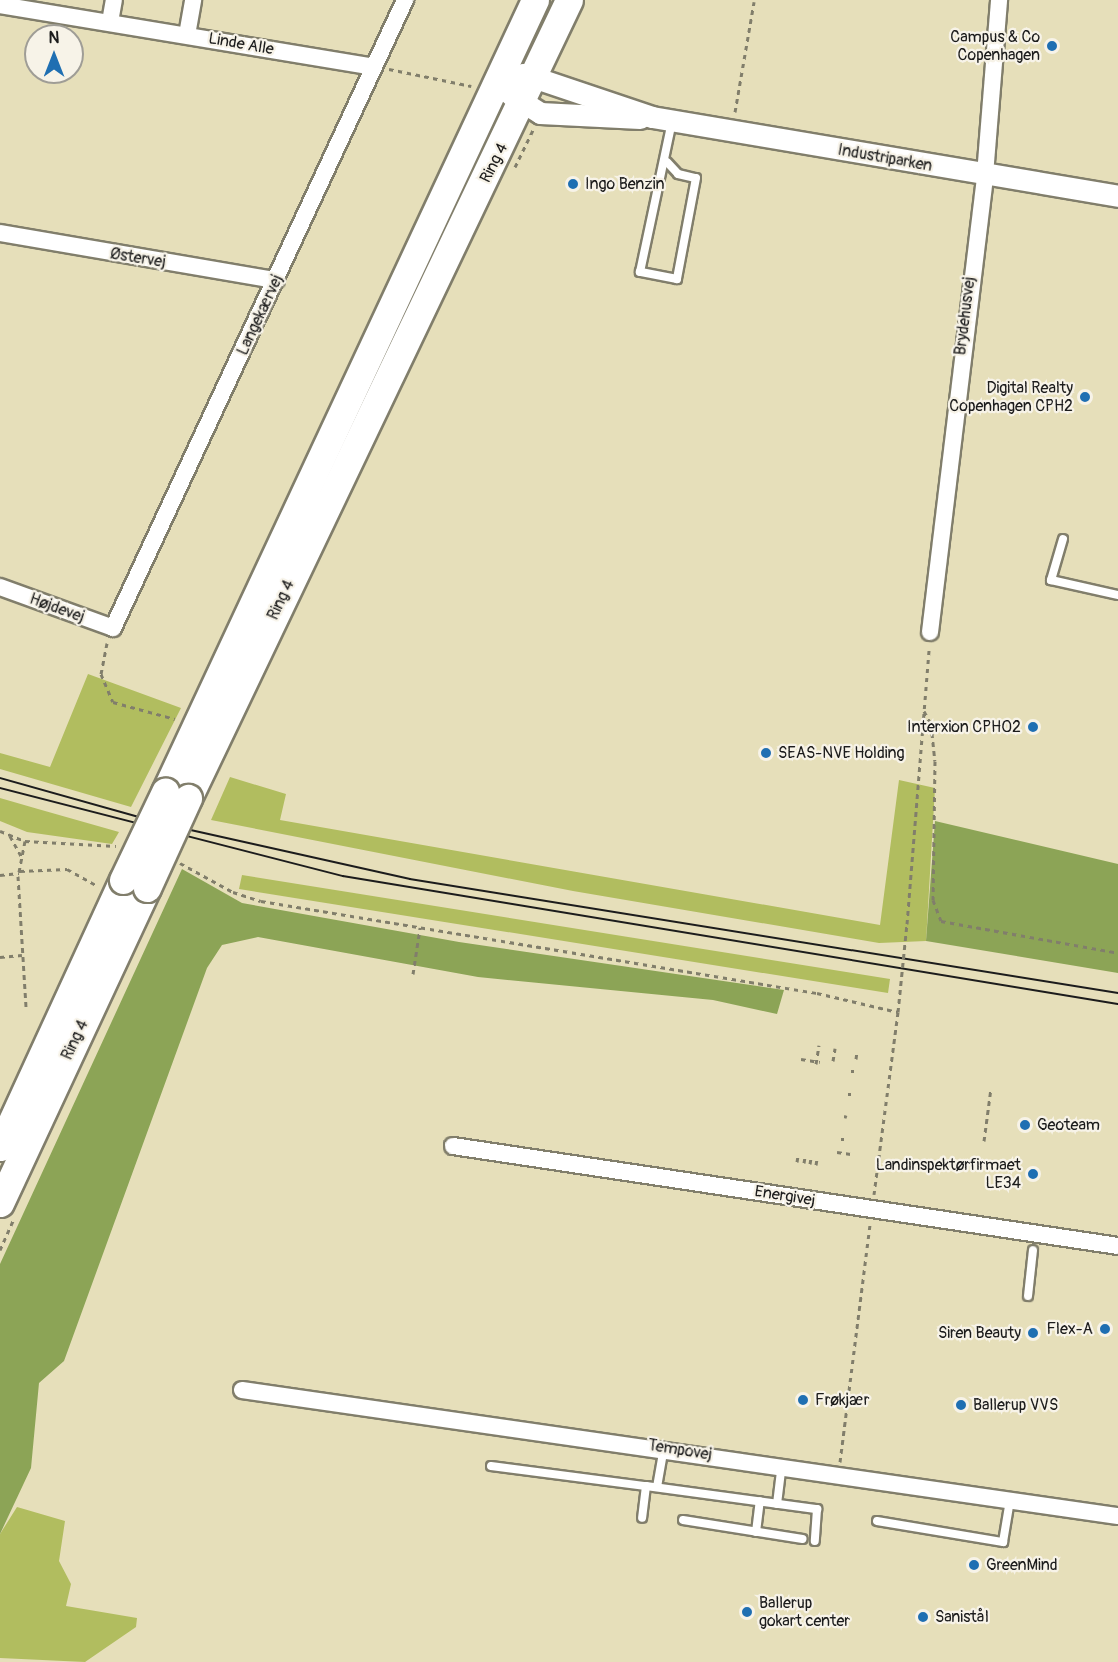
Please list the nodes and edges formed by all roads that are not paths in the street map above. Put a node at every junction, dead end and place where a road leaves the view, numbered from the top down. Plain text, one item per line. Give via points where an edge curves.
1 (114, 0) edge
2 (193, 0) edge
3 (405, 0) edge
4 (535, 0) edge
5 (569, 0) edge
6 (999, 0) edge
7 (0, 5) edge
8 (110, 22) junction
9 (188, 35) junction
10 (373, 68) junction
11 (536, 76) junction
12 (494, 79) junction
13 (523, 106) junction
14 (662, 119) junction
15 (667, 162) junction
16 (985, 175) junction
17 (1118, 196) edge
18 (0, 232) edge
19 (276, 280) junction
20 (1063, 539) dead end
21 (0, 587) edge
22 (1118, 595) edge
23 (113, 628) joint
24 (930, 632) road end
25 (177, 795) junction
26 (123, 886) junction
27 (453, 1146) dead end
28 (0, 1147) edge
29 (0, 1203) edge
30 (1118, 1246) edge
31 (1033, 1250) dead end
32 (1028, 1296) dead end
33 (242, 1390) dead end
34 (664, 1447) junction
35 (782, 1465) junction
36 (491, 1466) dead end
37 (646, 1486) junction
38 (657, 1487) junction
39 (1010, 1499) junction
40 (760, 1501) junction
41 (777, 1504) junction
42 (1118, 1515) edge
43 (642, 1518) dead end
44 (682, 1520) dead end
45 (877, 1521) dead end
46 (756, 1532) junction
47 (803, 1539) dead end
48 (815, 1541) dead end

1 - 8 street
2 - 9 street
3 - 10 street, Langekærvej
4 - 12 main road, Ring 4
5 - 11 main road, Ring 4
6 - 16 street, Brydehusvej
7 - 8 street, Linde Alle
8 - 9 street, Linde Alle
9 - 10 street, Linde Alle
10 - 19 street, Langekærvej
11 - 12 street, Industriparken
11 - 13 main road, Ring 4
11 - 14 street, Industriparken
12 - 13 street
12 - 25 main road, Ring 4
13 - 14 street, Industriparken via 540,113 597,119
13 - 25 main road, Ring 4
14 - 15 lane
14 - 16 street, Industriparken
15 - 15 lane via 657,176 640,272 677,279 696,178 678,174
16 - 17 street, Industriparken
16 - 24 street, Brydehusvej
18 - 19 street, Østervej
19 - 23 street, Langekærvej
20 - 22 lane via 1051,580
21 - 23 street, Højdevej
25 - 26 main road, Ring 4, bridge
26 - 28 main road, Ring 4
26 - 29 main road, Ring 4
27 - 30 street, Energivej
31 - 32 lane
33 - 34 street, Tempovej
34 - 35 street, Tempovej
34 - 38 lane
35 - 39 street, Tempovej
35 - 41 lane
36 - 37 lane
37 - 38 lane
37 - 43 lane
38 - 40 lane
39 - 42 street, Tempovej
39 - 45 lane via 1003,1542
40 - 41 lane
40 - 46 lane
41 - 48 lane via 817,1509
44 - 46 lane
46 - 47 lane

